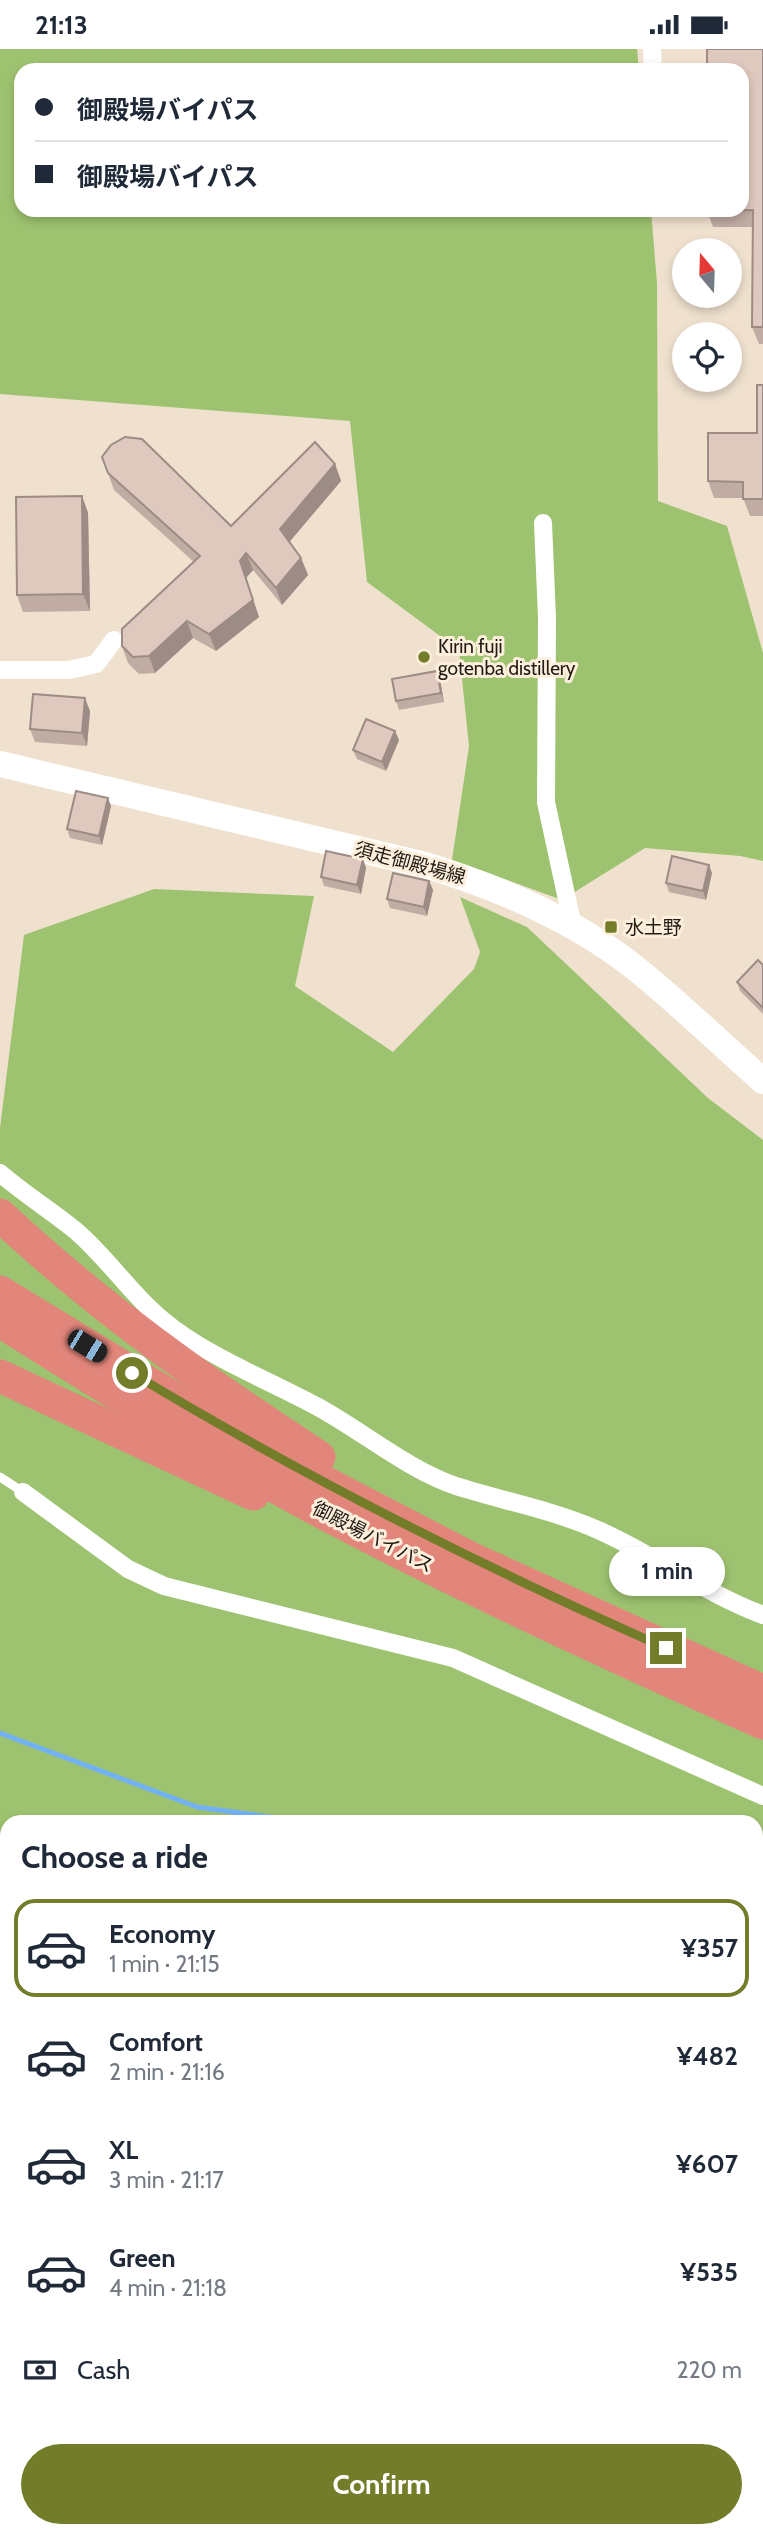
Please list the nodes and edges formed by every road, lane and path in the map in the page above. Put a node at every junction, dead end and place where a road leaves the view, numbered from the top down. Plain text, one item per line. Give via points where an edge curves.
1 (542, 523) dead end
2 (114, 640) dead end
3 (0, 670) edge
4 (0, 764) edge
5 (573, 927) junction
6 (763, 1081) edge
7 (0, 1174) edge
8 (0, 1215) edge
9 (0, 1292) edge
10 (0, 1321) edge
11 (0, 1376) edge
12 (0, 1477) edge
13 (23, 1492) joint
14 (524, 1614) junction
15 (763, 1615) edge
16 (594, 1616) junction
17 (763, 1691) edge
18 (763, 1723) edge
19 (763, 1796) edge

1 - 5 street via 547,618 546,802
2 - 3 street via 96,664 69,670
4 - 5 main road, 須走御殿場線 via 425,865 471,879
5 - 6 main road, 須走御殿場線 via 638,970
7 - 15 street via 76,1231 148,1308 203,1347 455,1486 594,1528
8 - 16 highway via 101,1302 202,1379 360,1484
9 - 16 highway, 御殿場バイパス via 200,1414 316,1478
10 - 14 highway, 御殿場バイパス via 320,1511
11 - 14 highway via 205,1474
12 - 13 lane
13 - 19 street via 128,1569 164,1586 453,1658
14 - 18 highway, 御殿場バイパス
16 - 17 highway, 御殿場バイパス

